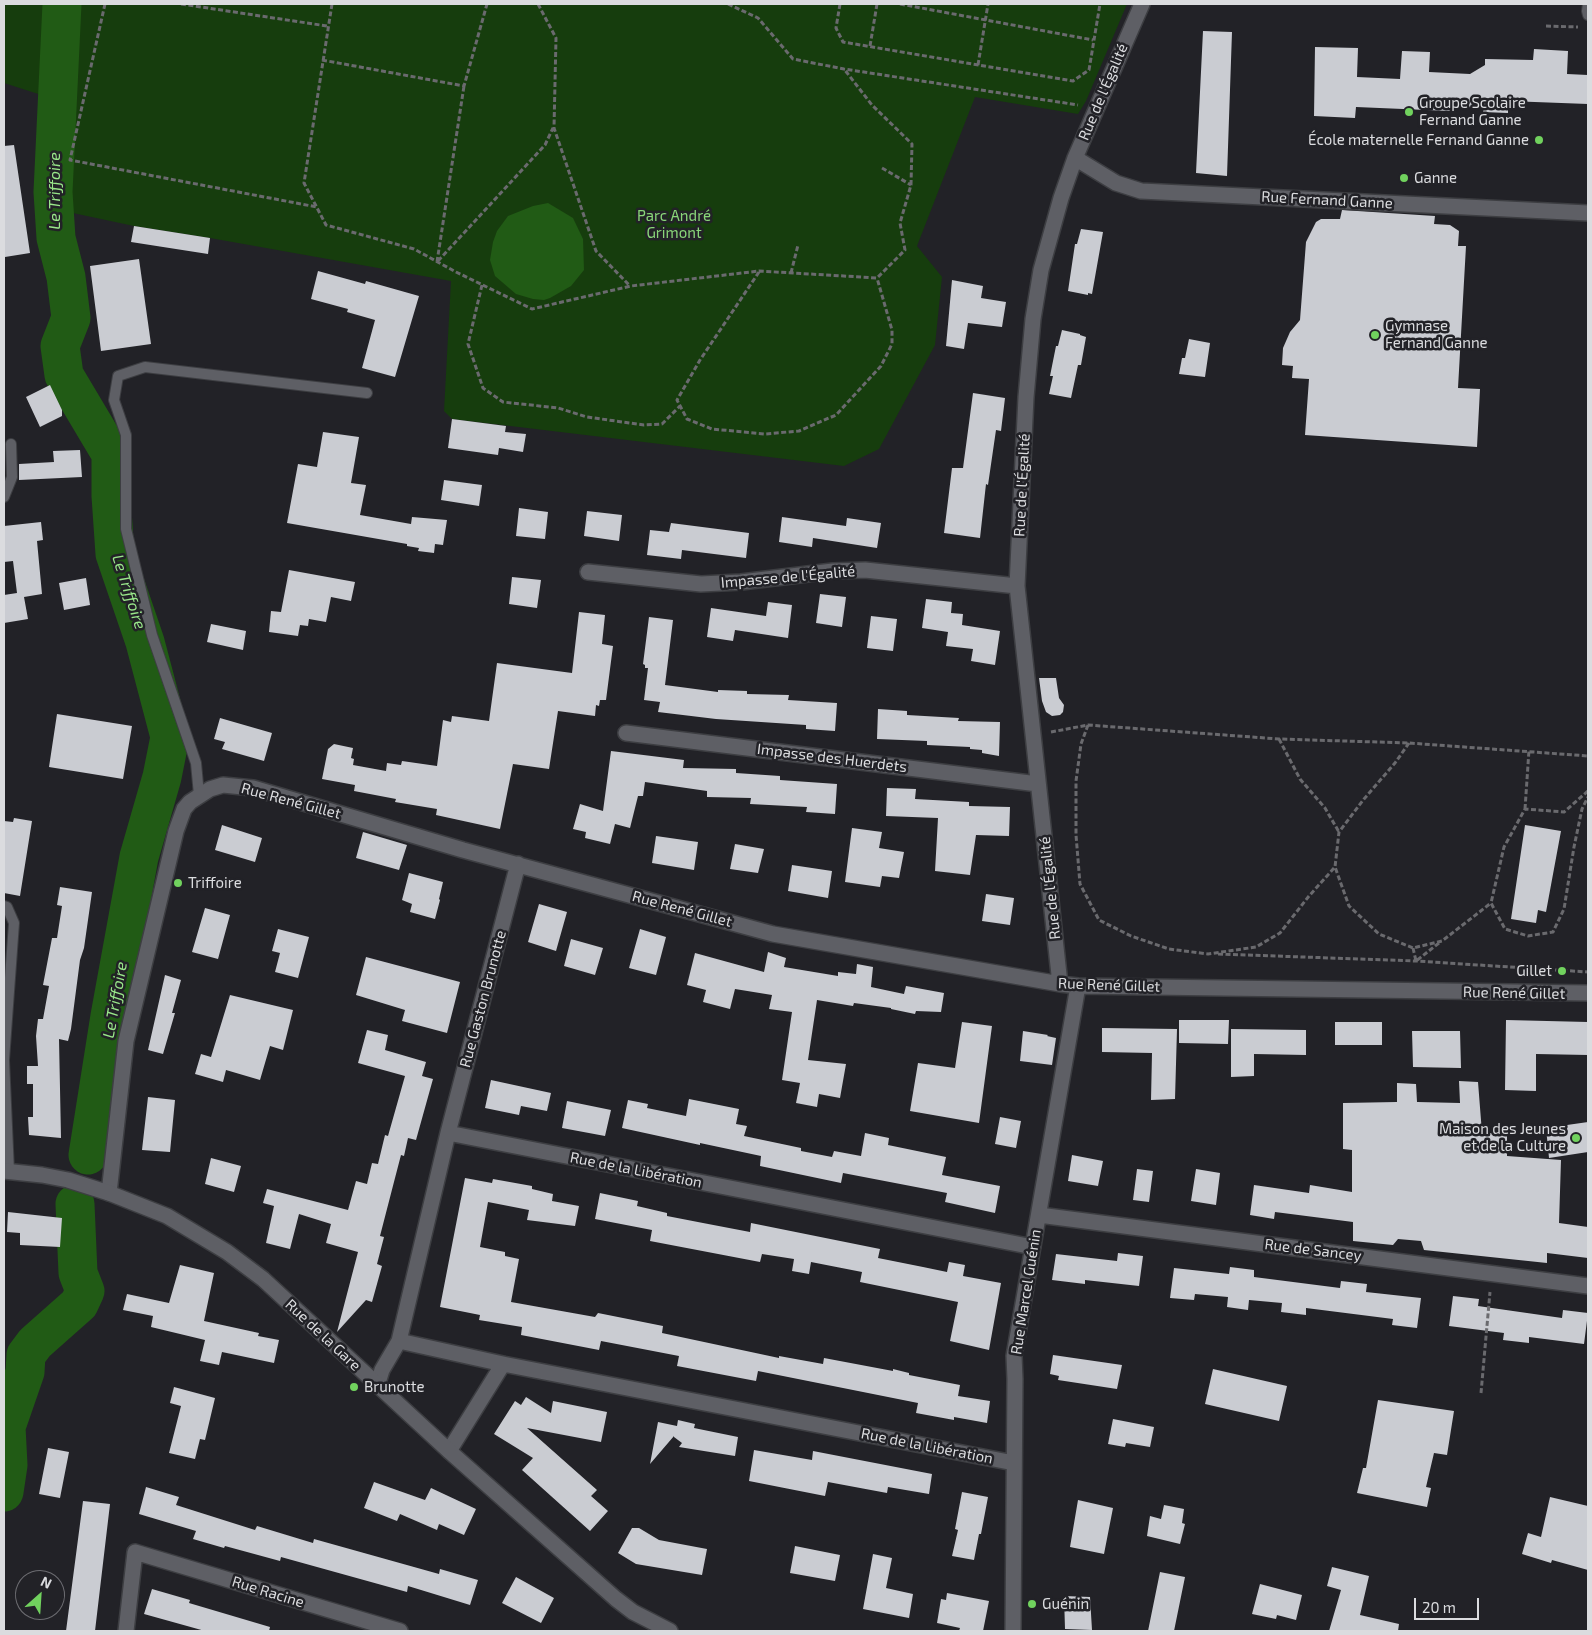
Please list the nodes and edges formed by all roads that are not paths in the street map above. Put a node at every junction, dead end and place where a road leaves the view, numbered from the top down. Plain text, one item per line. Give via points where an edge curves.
1 (1142, 4) edge
2 (1588, 4) edge
3 (1588, 15) edge
4 (1075, 158) junction
5 (1588, 213) edge
6 (367, 393) dead end
7 (11, 444) dead end
8 (4, 497) edge
9 (588, 572) dead end
10 (1018, 586) junction
11 (626, 733) dead end
12 (1038, 784) junction
13 (199, 795) junction
14 (518, 864) junction
15 (4, 906) edge
16 (1060, 984) junction
17 (1078, 986) junction
18 (1588, 993) edge
19 (448, 1133) junction
20 (6, 1171) edge
21 (109, 1193) junction
22 (1038, 1215) junction
23 (1033, 1246) junction
24 (1588, 1286) edge
25 (399, 1341) junction
26 (503, 1364) junction
27 (377, 1386) junction
28 (449, 1451) junction
29 (1014, 1463) junction
30 (126, 1631) edge
31 (400, 1631) edge
32 (670, 1631) edge
33 (1012, 1631) edge

1 - 4 street, Rue de l'Égalité
2 - 3 lane
4 - 5 street, Rue Fernand Ganne via 1116,183 1141,191
4 - 10 street, Rue de l'Égalité via 1041,270 1033,319 1026,397
6 - 13 lane via 145,367 118,376 114,400 126,435 126,529 152,635 196,763
7 - 8 lane via 12,476
9 - 10 street, Impasse de l'Égalité via 701,584 865,570
10 - 12 street, Rue de l'Égalité
11 - 12 street, Impasse des Huerdets
12 - 16 street, Rue de l'Égalité
13 - 14 street, Rue René Gillet via 223,785 254,788
13 - 21 street, Rue René Gillet via 184,809 176,831 126,1041
14 - 16 street, Rue René Gillet via 773,934
14 - 19 street, Rue Gaston Brunotte
15 - 20 lane via 14,923 4,1060
16 - 17 street, Rue René Gillet
17 - 18 street, Rue René Gillet
17 - 22 street, Rue Marcel Guénin
19 - 23 street, Rue de la Libération
19 - 25 street
20 - 21 street, Rue de la Gare via 42,1174
21 - 27 street, Rue de la Gare via 166,1216 227,1252 263,1279
22 - 23 street, Rue Marcel Guénin
22 - 24 street, Rue de Sancey
23 - 29 street, Rue Marcel Guénin via 1014,1356
25 - 26 street, Rue de la Libération
25 - 27 street via 382,1370
26 - 28 street
26 - 29 street, Rue de la Libération
27 - 28 street, Rue de la Gare
28 - 32 street, Rue de la Gare via 616,1599 633,1612
29 - 33 street, Rue Marcel Guénin
30 - 31 street, Rue Racine via 135,1552

